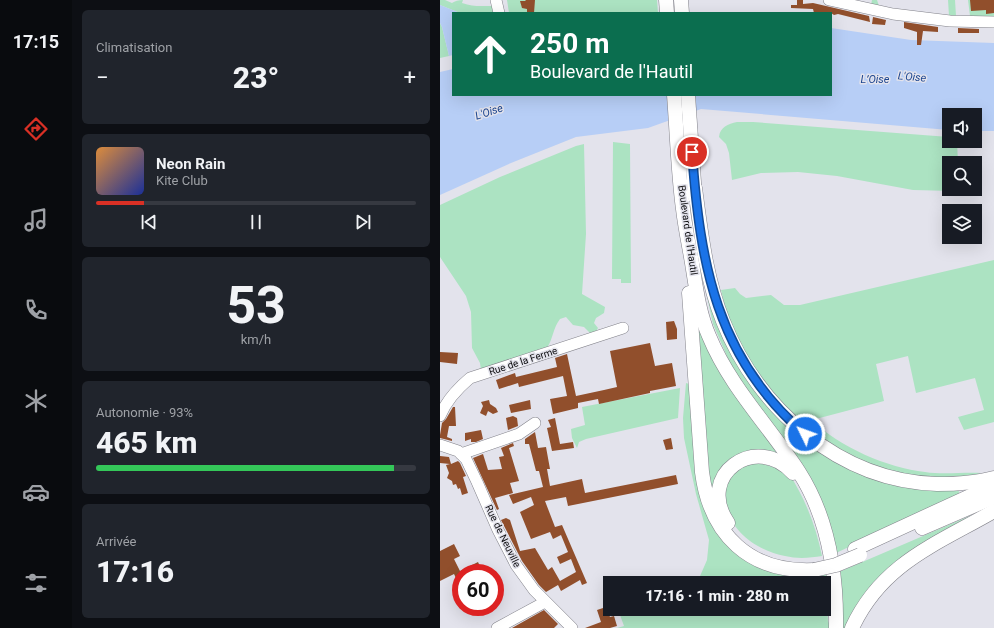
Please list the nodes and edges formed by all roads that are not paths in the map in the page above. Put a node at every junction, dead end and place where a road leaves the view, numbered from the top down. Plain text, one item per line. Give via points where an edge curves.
1 (496, 0) edge
2 (666, 0) edge
3 (681, 0) edge
4 (829, 0) edge
5 (499, 12) edge
6 (667, 12) edge
7 (682, 12) edge
8 (994, 22) edge
9 (674, 96) edge
10 (688, 96) edge
11 (684, 139) junction
12 (695, 188) junction
13 (683, 209) junction
14 (622, 328) dead end
15 (722, 360) junction
16 (440, 416) edge
17 (535, 423) dead end
18 (440, 445) edge
19 (461, 454) junction
20 (994, 478) edge
21 (994, 485) edge
22 (994, 496) edge
23 (814, 500) junction
24 (994, 511) edge
25 (857, 552) junction
26 (814, 566) junction
27 (545, 602) junction
28 (497, 628) edge
29 (572, 628) edge
30 (836, 628) edge
31 (852, 628) edge

1 - 5 street
2 - 6 main road
3 - 7 main road
4 - 8 street via 893,14 950,21
9 - 11 main road, Boulevard de l'Hautil
10 - 11 main road, Boulevard de l'Hautil
11 - 12 main road, Boulevard de l'Hautil
11 - 13 main road, Boulevard de l'Hautil
12 - 15 main road, Boulevard de l'Hautil via 698,256 703,290
12 - 20 main road via 706,268 723,321 736,351 751,375 784,415 829,451 881,475 944,484
13 - 15 main road, Boulevard de l'Hautil via 702,315 709,337
13 - 26 main road via 702,472 710,508 724,532 746,553 778,567 792,570
14 - 16 street, Rue de la Ferme via 470,378 453,395
15 - 23 main road, Boulevard de l'Hautil via 739,390 799,472
17 - 19 street via 519,434
18 - 19 street
19 - 27 street, Rue de Neuville via 466,459 509,553 525,579
21 - 25 main road
22 - 25 main road
23 - 26 main road via 784,464 766,456 750,458 736,464 723,477 718,492 720,508 726,519 747,544 781,560
23 - 30 main road, Boulevard de l'Hautil via 833,563
24 - 31 main road via 899,567 874,592 860,611
25 - 26 main road, bridge via 836,566
27 - 28 street
27 - 29 street, Rue de Neuville

